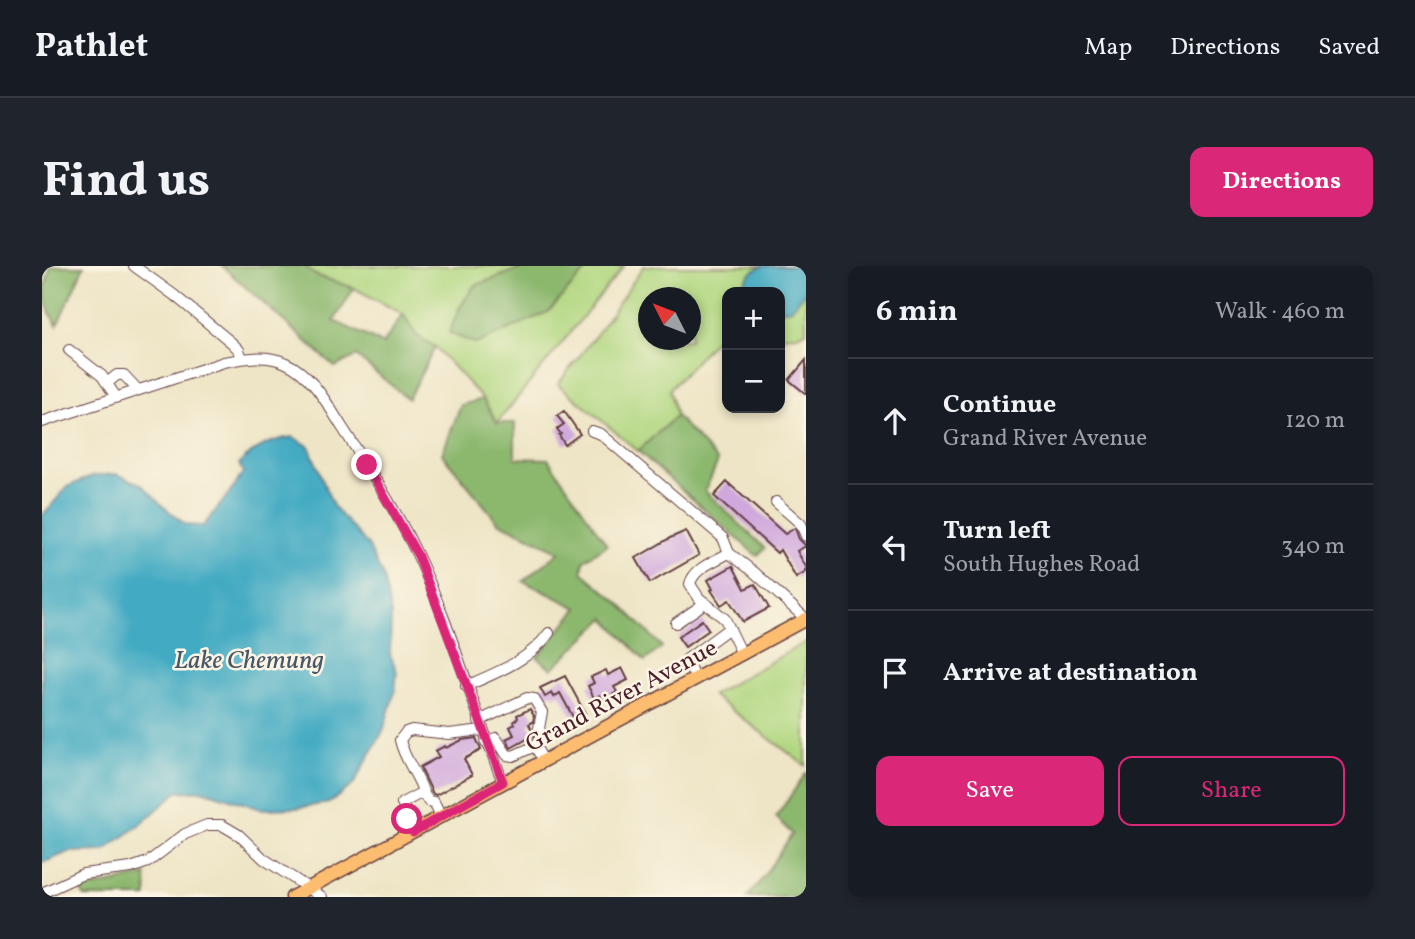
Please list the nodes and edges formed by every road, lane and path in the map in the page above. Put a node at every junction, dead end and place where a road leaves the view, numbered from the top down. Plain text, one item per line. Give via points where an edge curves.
1 (134, 266) edge
2 (69, 349) dead end
3 (242, 358) junction
4 (107, 383) junction
5 (137, 389) junction
6 (116, 397) junction
7 (42, 422) edge
8 (592, 431) dead end
9 (776, 502) dead end
10 (806, 536) edge
11 (729, 553) junction
12 (705, 603) junction
13 (806, 619) edge
14 (676, 623) dead end
15 (728, 629) junction
16 (549, 633) dead end
17 (742, 654) junction
18 (696, 678) junction
19 (466, 686) junction
20 (480, 725) junction
21 (486, 742) junction
22 (535, 746) junction
23 (543, 760) junction
24 (503, 782) junction
25 (424, 794) junction
26 (441, 816) junction
27 (413, 832) junction
28 (309, 888) junction
29 (42, 893) edge
30 (292, 897) edge
31 (322, 897) edge

1 - 3 street via 232,343
2 - 4 street
3 - 5 street
3 - 19 street via 268,357 286,363 303,373 324,398 404,528
4 - 5 street via 124,375
4 - 6 street
5 - 6 street
6 - 7 street
8 - 11 street via 610,441 723,538
9 - 10 street via 801,524
11 - 12 street via 691,577 690,584
11 - 13 street
12 - 14 street
12 - 15 street via 725,619
13 - 17 main road, Grand River Avenue
15 - 17 street
15 - 18 street via 687,659
16 - 19 street via 527,656
17 - 18 main road, Grand River Avenue
18 - 23 main road, Grand River Avenue
19 - 20 street
20 - 21 street
20 - 22 street via 527,698 534,699 542,712 542,736
20 - 25 street via 461,733 406,732 400,740 403,755 420,779
21 - 22 street via 496,738 507,755 513,756
21 - 24 street
22 - 23 street
23 - 24 main road, Grand River Avenue
24 - 26 main road, Grand River Avenue
25 - 26 street
25 - 27 street via 402,803
26 - 27 main road, Grand River Avenue
27 - 28 main road, Grand River Avenue
28 - 29 street via 264,859 239,835 222,825 206,825 185,834 148,862 83,874
28 - 30 main road, Grand River Avenue
28 - 31 street

